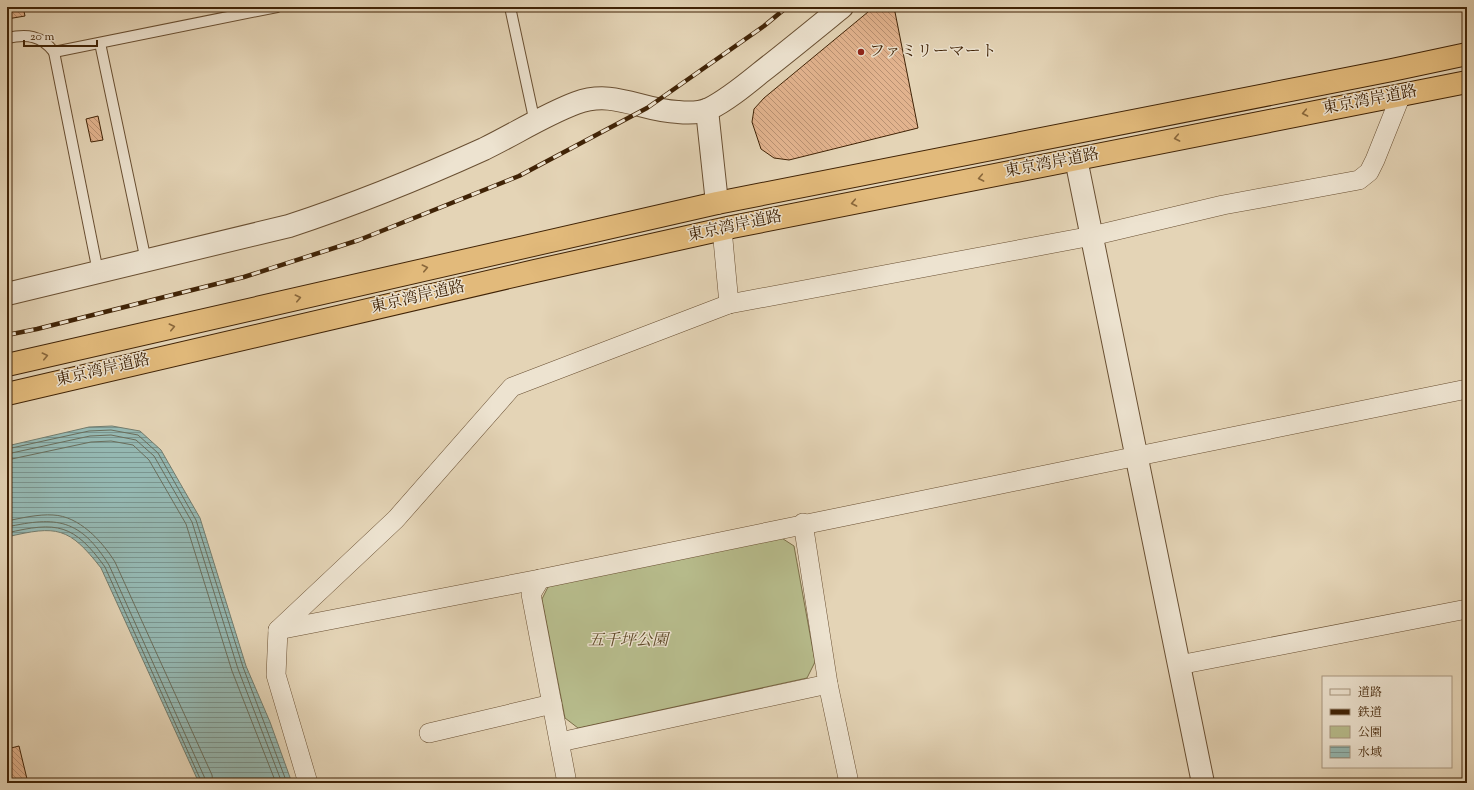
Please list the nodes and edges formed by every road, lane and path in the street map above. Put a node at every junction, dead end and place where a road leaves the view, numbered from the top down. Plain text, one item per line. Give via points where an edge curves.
1 (277, 7) edge
2 (510, 7) edge
3 (842, 7) edge
4 (7, 38) edge
5 (100, 43) junction
6 (54, 52) junction
7 (1467, 54) edge
8 (1467, 82) edge
9 (1401, 95) junction
10 (708, 110) junction
11 (535, 122) junction
12 (1076, 159) junction
13 (717, 203) junction
14 (722, 229) junction
15 (1092, 236) junction
16 (146, 261) junction
17 (98, 272) junction
18 (7, 294) edge
19 (730, 304) junction
20 (7, 365) edge
21 (1467, 389) edge
22 (7, 394) edge
23 (1137, 457) junction
24 (803, 523) junction
25 (540, 579) junction
26 (1467, 609) edge
27 (278, 630) junction
28 (1179, 665) junction
29 (828, 684) junction
30 (552, 704) junction
31 (429, 733) dead end
32 (560, 742) junction
33 (308, 783) edge
34 (567, 783) edge
35 (849, 783) edge
36 (1203, 783) edge

1 - 5 lane
2 - 11 lane
3 - 10 street via 753,79
4 - 6 lane via 33,36
5 - 6 lane
5 - 16 lane
6 - 17 lane
7 - 13 highway, 東京湾岸道路
8 - 9 highway, 東京湾岸道路
9 -> 12 highway, 東京湾岸道路
9 - 15 street via 1375,160 1369,172 1359,180 1223,205
10 - 11 street via 677,112 647,108 623,100 593,98
10 - 13 street
11 - 16 street via 426,175 352,204 289,226
12 -> 14 highway, 東京湾岸道路
12 - 15 street
20 -> 13 highway, 東京湾岸道路
14 - 19 street
14 - 22 highway, 東京湾岸道路
15 - 19 street
15 - 23 street
16 - 17 street
17 - 18 street
19 - 27 street via 512,387 396,520
21 - 23 street
23 - 24 street
23 - 28 street
24 - 25 street
24 - 29 street
25 - 27 street
25 - 30 street via 531,594
26 - 28 street
27 - 33 street via 276,675
28 - 36 street
29 - 32 street
29 - 35 street
30 - 31 street
30 - 32 street
32 - 34 street

